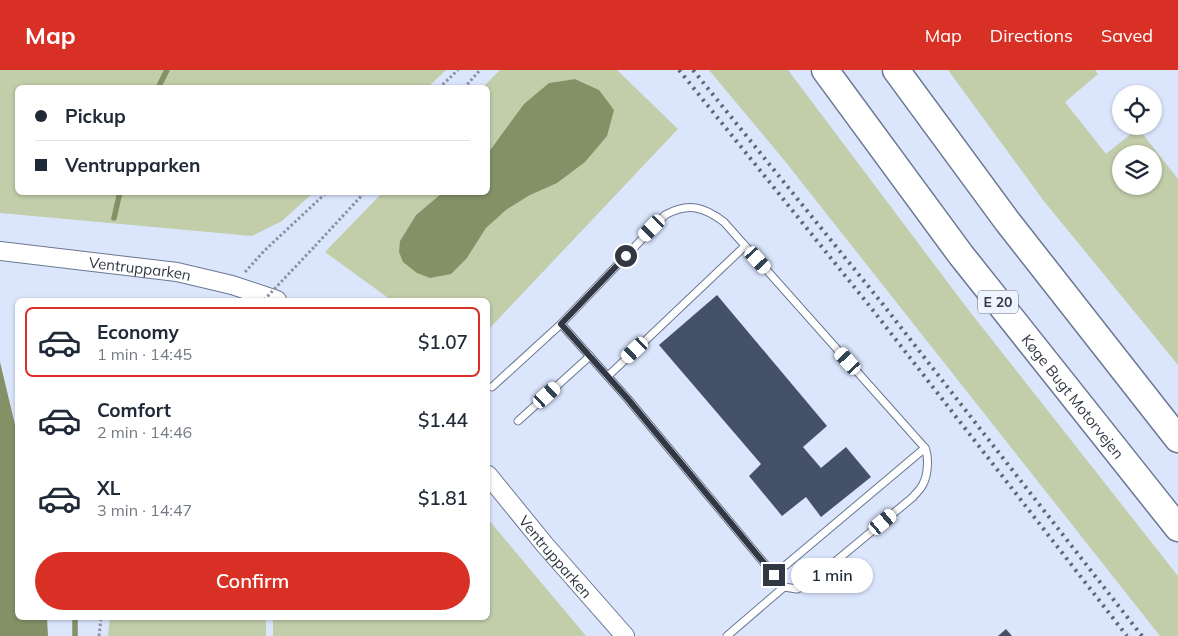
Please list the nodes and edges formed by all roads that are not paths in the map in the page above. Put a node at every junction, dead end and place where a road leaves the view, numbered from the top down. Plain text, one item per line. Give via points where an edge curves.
1 (825, 70) edge
2 (896, 70) edge
3 (745, 246) junction
4 (0, 251) edge
5 (272, 298) edge
6 (561, 324) junction
7 (590, 356) junction
8 (608, 376) junction
9 (492, 387) dead end
10 (518, 421) dead end
11 (1178, 439) edge
12 (925, 448) junction
13 (490, 477) edge
14 (1178, 528) edge
15 (774, 575) junction
16 (784, 587) junction
17 (625, 636) edge
18 (728, 636) edge

1 - 14 highway, Køge Bugt Motorvejen / E 20 via 962,255
2 - 11 highway via 1007,221
3 - 6 lane via 711,212 677,208 665,215
3 - 8 lane
3 - 12 lane
4 - 5 street, Ventrupparken via 177,272
6 - 7 lane
6 - 9 lane
7 - 8 lane
7 - 10 lane
8 - 15 lane
12 - 15 lane
12 - 16 lane via 923,485 913,497 807,585 797,589
13 - 17 street, Ventrupparken
15 - 16 lane
16 - 18 lane

